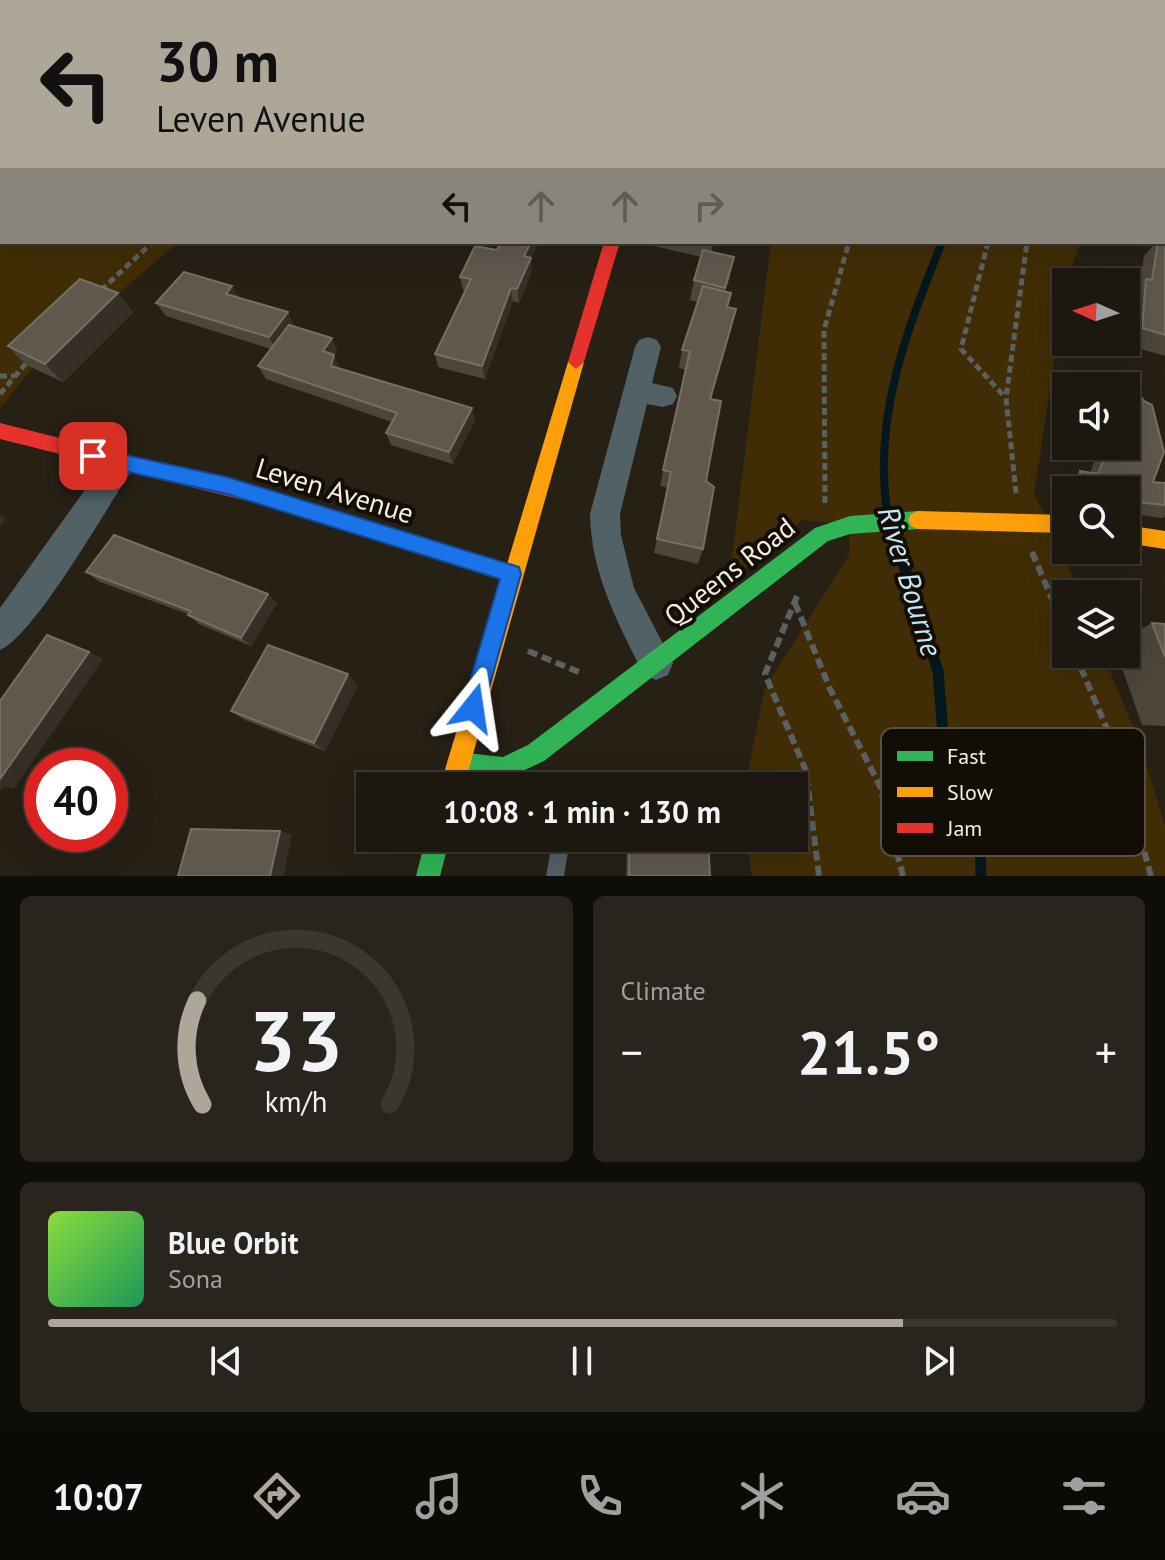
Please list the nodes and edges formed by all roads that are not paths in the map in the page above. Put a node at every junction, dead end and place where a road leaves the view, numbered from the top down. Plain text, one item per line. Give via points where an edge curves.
1 (611, 244) edge
2 (648, 347) dead end
3 (0, 431) edge
4 (120, 464) junction
5 (1052, 524) edge
6 (1140, 536) edge
7 (1165, 540) edge
8 (511, 574) junction
9 (0, 634) edge
10 (656, 663) junction
11 (458, 763) junction
12 (456, 772) edge
13 (434, 852) edge
14 (559, 852) edge
15 (428, 876) edge
16 (555, 876) edge

1 - 8 street
2 - 10 street via 650,394 605,514 604,543 617,587
3 - 4 street, Leven Avenue
4 - 8 street, Leven Avenue via 227,486
4 - 9 street
5 - 10 street, Queens Road via 908,520 850,525 822,534
6 - 7 street
8 - 11 street
10 - 11 street, Queens Road via 546,746 504,769
11 - 12 street
13 - 15 street
14 - 16 lane

